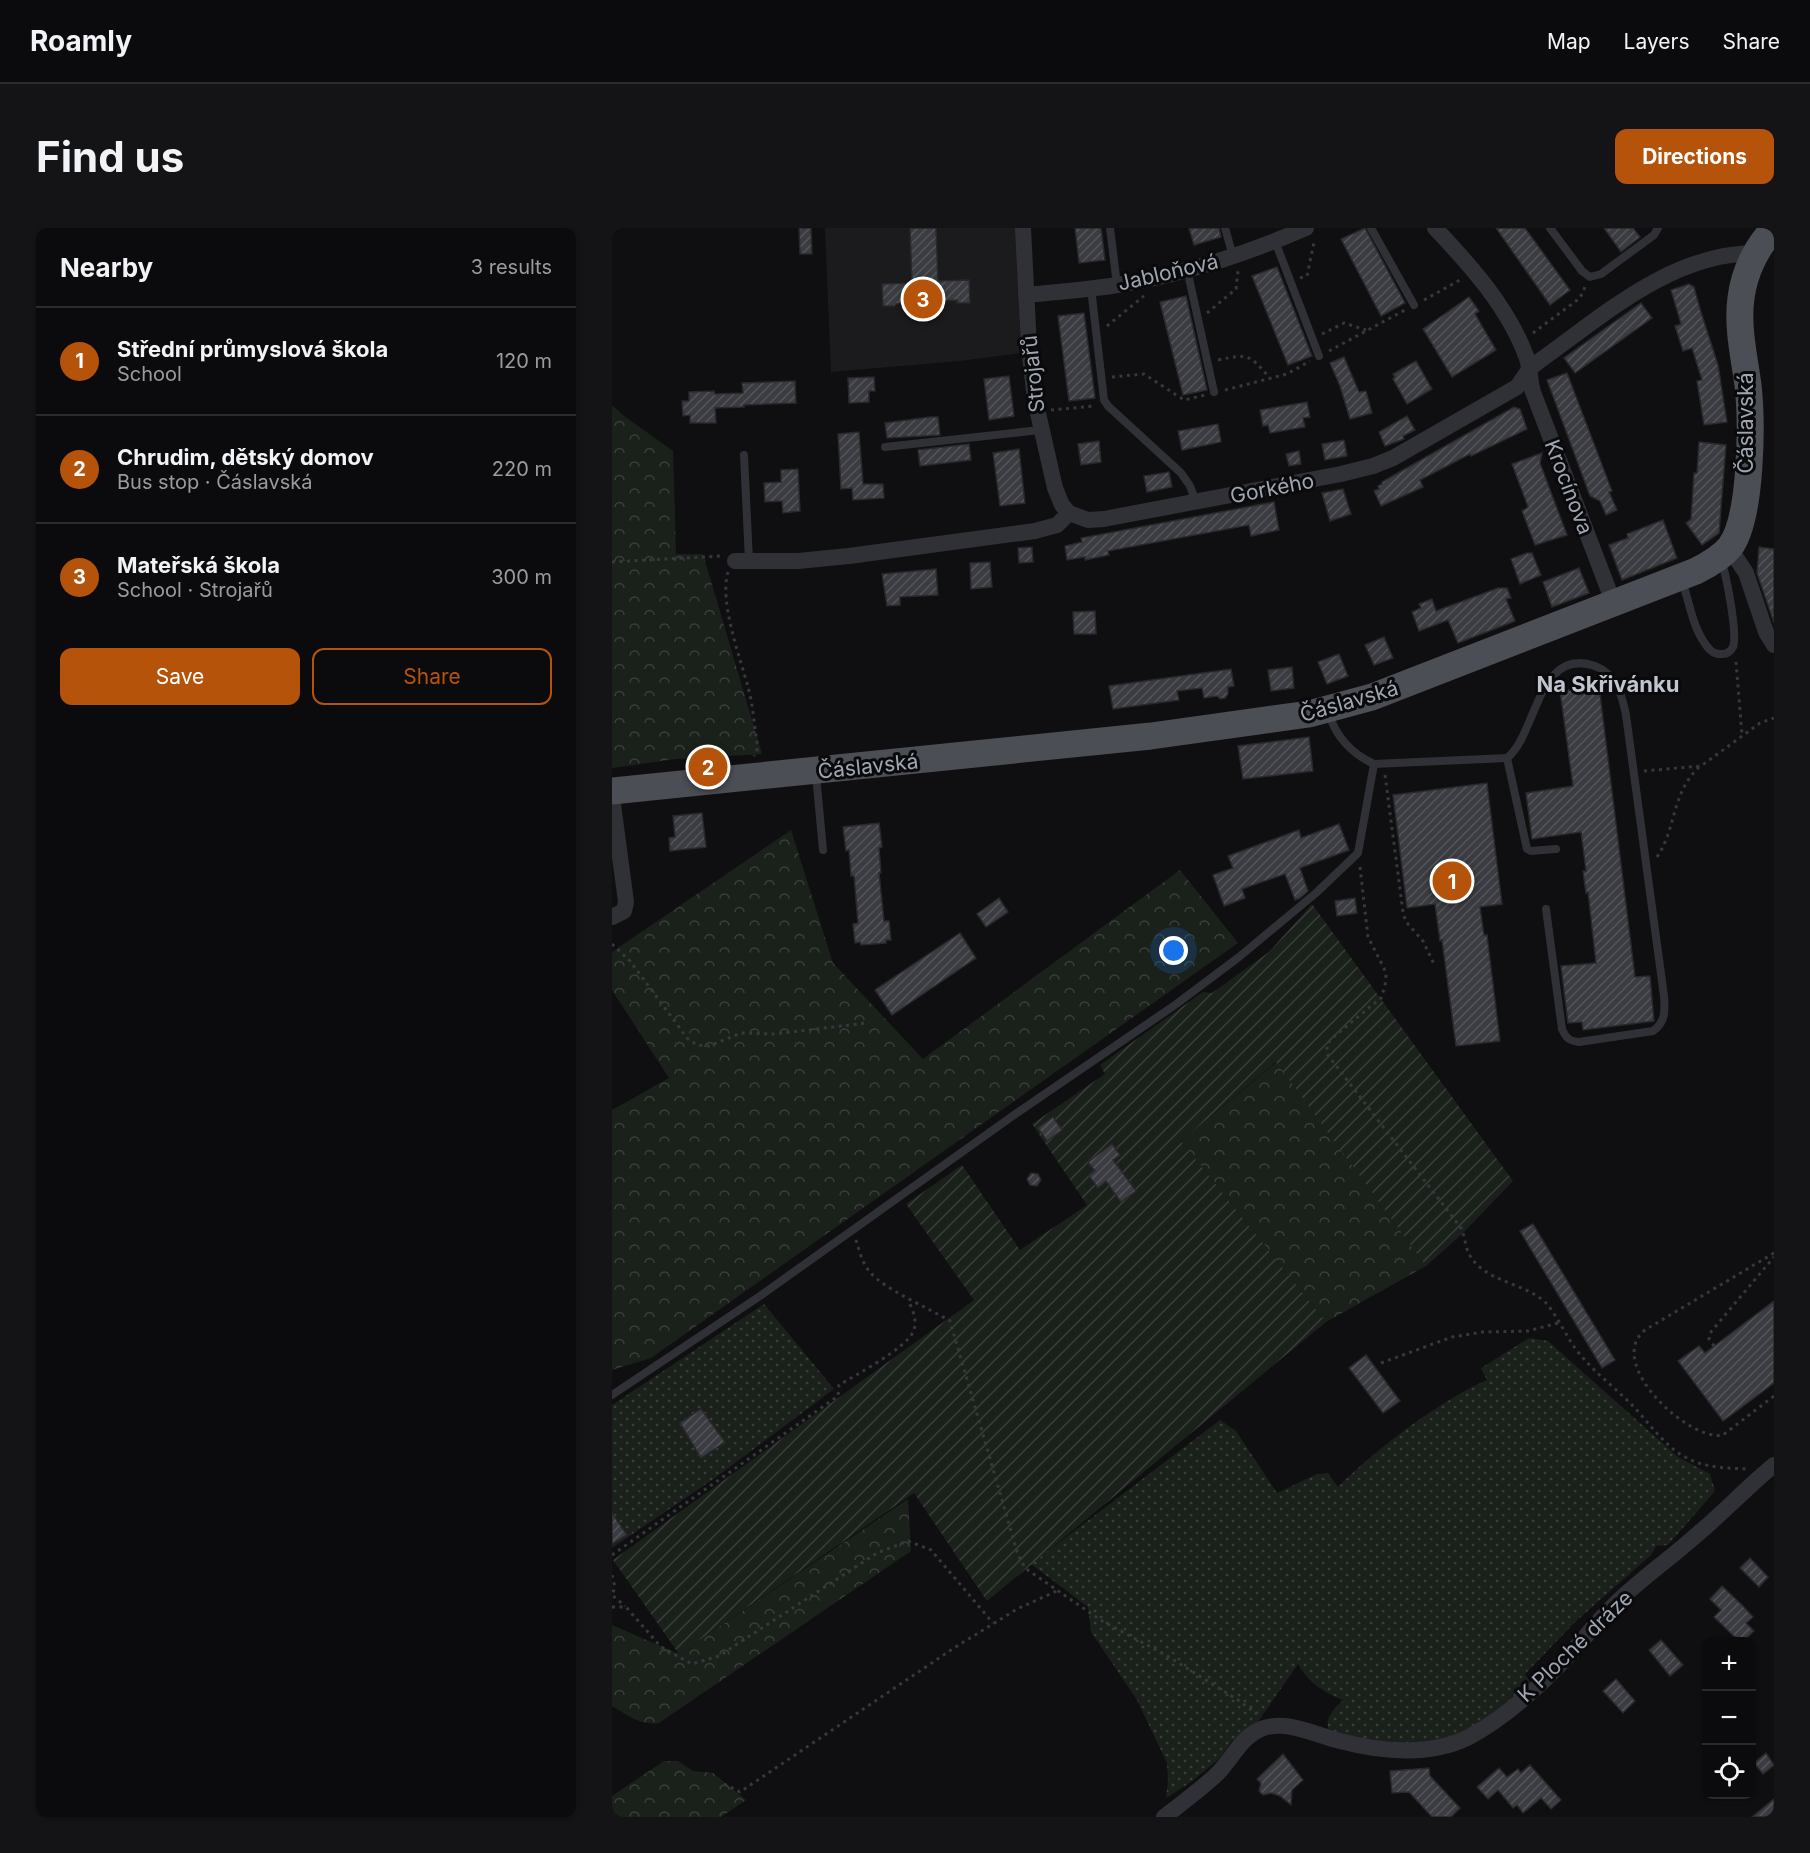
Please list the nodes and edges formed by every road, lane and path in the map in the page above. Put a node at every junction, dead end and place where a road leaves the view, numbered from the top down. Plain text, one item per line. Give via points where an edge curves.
1 (1023, 228) edge
2 (1110, 228) edge
3 (1225, 228) edge
4 (1371, 228) edge
5 (1550, 228) edge
6 (1658, 228) edge
7 (1437, 229) edge
8 (1774, 229) edge
9 (1311, 233) edge
10 (1275, 241) junction
11 (1756, 253) junction
12 (1235, 255) junction
13 (1187, 269) junction
14 (1467, 277) dead end
15 (1590, 277) junction
16 (1290, 282) junction
17 (1117, 285) junction
18 (1091, 288) junction
19 (1148, 293) dead end
20 (1026, 295) junction
21 (1414, 305) junction
22 (1198, 320) junction
23 (1367, 331) junction
24 (1096, 334) junction
25 (1529, 336) dead end
26 (1313, 339) junction
27 (1319, 356) junction
28 (1208, 362) junction
29 (1530, 368) junction
30 (1101, 378) junction
31 (1270, 378) junction
32 (1214, 392) junction
33 (1105, 402) junction
34 (1036, 411) junction
35 (1040, 430) junction
36 (885, 447) dead end
37 (744, 455) dead end
38 (1196, 503) junction
39 (1069, 513) junction
40 (1725, 552) junction
41 (742, 561) junction
42 (612, 562) edge
43 (1681, 577) junction
44 (1614, 604) junction
45 (1734, 639) junction
46 (1774, 645) edge
47 (1328, 710) junction
48 (1774, 718) edge
49 (1742, 735) junction
50 (1507, 758) junction
51 (1374, 764) junction
52 (1384, 765) junction
53 (1701, 766) junction
54 (816, 771) junction
55 (1633, 772) junction
56 (746, 778) junction
57 (612, 791) edge
58 (612, 797) edge
59 (1556, 849) dead end
60 (822, 850) dead end
61 (1358, 854) junction
62 (1647, 873) junction
63 (1546, 909) dead end
64 (612, 917) edge
65 (612, 944) edge
66 (1434, 964) dead end
67 (867, 1023) dead end
68 (853, 1230) junction
69 (1774, 1254) edge
70 (908, 1299) junction
71 (1558, 1323) junction
72 (1714, 1346) dead end
73 (1381, 1363) dead end
74 (612, 1395) edge
75 (1774, 1396) edge
76 (1768, 1470) edge
77 (612, 1556) edge
78 (612, 1575) edge
79 (1059, 1590) junction
80 (612, 1595) edge
81 (612, 1607) edge
82 (626, 1607) junction
83 (993, 1623) junction
84 (1272, 1726) junction
85 (723, 1784) dead end
86 (1164, 1817) edge

1 - 20 street, Strojařů
2 - 17 lane
3 - 12 lane
4 - 21 lane
5 - 15 lane
6 - 15 lane via 1601,274
7 - 29 street, Krocínova via 1498,304 1522,345
8 - 11 main road, Čáslavská
9 - 10 street, Jabloňová
9 - 16 path via 1307,276
10 - 12 street, Jabloňová
10 - 16 lane
11 - 29 street, Gorkého via 1700,262 1662,278
11 - 40 main road, Čáslavská via 1746,273 1740,304 1749,401 1748,459 1742,513 1737,532
12 - 13 street, Jabloňová
12 - 22 path via 1236,289
13 - 17 street, Jabloňová
13 - 22 lane
14 - 21 path
15 - 25 path via 1580,298
16 - 26 lane
17 - 18 street, Jabloňová
18 - 20 street, Jabloňová
18 - 24 lane
19 - 24 path
20 - 34 street, Strojařů
21 - 23 path
22 - 28 lane
23 - 26 path via 1344,323
23 - 27 path
24 - 30 lane
26 - 27 lane
27 - 31 path via 1287,374
28 - 31 path via 1242,355 1253,359
28 - 32 lane
29 - 38 street, Gorkého via 1517,387 1393,458 1341,474
29 - 44 street, Krocínova via 1533,392
30 - 32 path via 1144,374 1184,400
30 - 33 lane
31 - 32 path
33 - 34 path via 1091,407
33 - 38 lane via 1180,473
34 - 35 street, Strojařů
35 - 36 lane
35 - 39 street, Strojařů via 1055,488
37 - 41 lane
38 - 39 street, Gorkého via 1096,520
39 - 41 street via 1057,525 1035,531 849,556
40 - 43 main road, Čáslavská
40 - 45 lane
40 - 46 street via 1746,573
41 - 42 path via 721,556
41 - 56 path via 727,575 727,596 734,641 749,689 757,750
43 - 44 main road, Čáslavská
43 - 45 lane via 1701,636 1710,650 1723,655 1729,652
44 - 47 main road, Čáslavská via 1372,697
45 - 49 path
47 - 51 lane via 1343,741
47 - 54 main road, Čáslavská via 1151,736
48 - 49 path
49 - 53 path
50 - 52 lane
50 - 55 lane via 1552,677 1570,666 1588,664 1606,672 1621,694
50 - 59 lane via 1527,849
51 - 52 lane
51 - 61 lane
52 - 66 path via 1403,912
53 - 55 path
53 - 62 path via 1681,790 1664,846
54 - 56 main road, Čáslavská
54 - 60 lane
55 - 62 lane
56 - 57 main road, Čáslavská
58 - 64 street via 626,902 624,911
61 - 68 lane via 1247,950 1175,1005
61 - 71 path via 1368,937 1384,968 1385,986 1381,998 1331,1039 1327,1054 1458,1223 1476,1265 1547,1303
62 - 63 lane via 1665,1008 1664,1019 1653,1031 1579,1042 1566,1036
65 - 67 path via 687,1038 697,1045 708,1046 741,1033 774,1034
68 - 70 path via 870,1272
68 - 74 lane
69 - 72 path via 1710,1333
69 - 75 path via 1645,1330 1638,1335 1633,1348 1636,1369 1648,1387 1675,1415 1705,1433 1723,1435
70 - 77 path via 915,1314 914,1331 907,1342 839,1385 838,1396
70 - 79 path via 950,1320 1018,1555 1025,1568
71 - 73 path via 1528,1331 1452,1337
71 - 76 path via 1594,1372 1684,1457 1706,1465
76 - 84 street, K Ploché dráze via 1612,1607 1555,1670 1491,1724 1470,1736 1436,1749 1402,1751
78 - 80 path
79 - 83 path
79 - 84 path via 1102,1621 1238,1700
80 - 82 path
81 - 82 path
82 - 83 path via 661,1647 692,1664 719,1656 877,1553 908,1541 931,1550
83 - 85 path via 740,1792
84 - 86 street via 1250,1735 1219,1772

